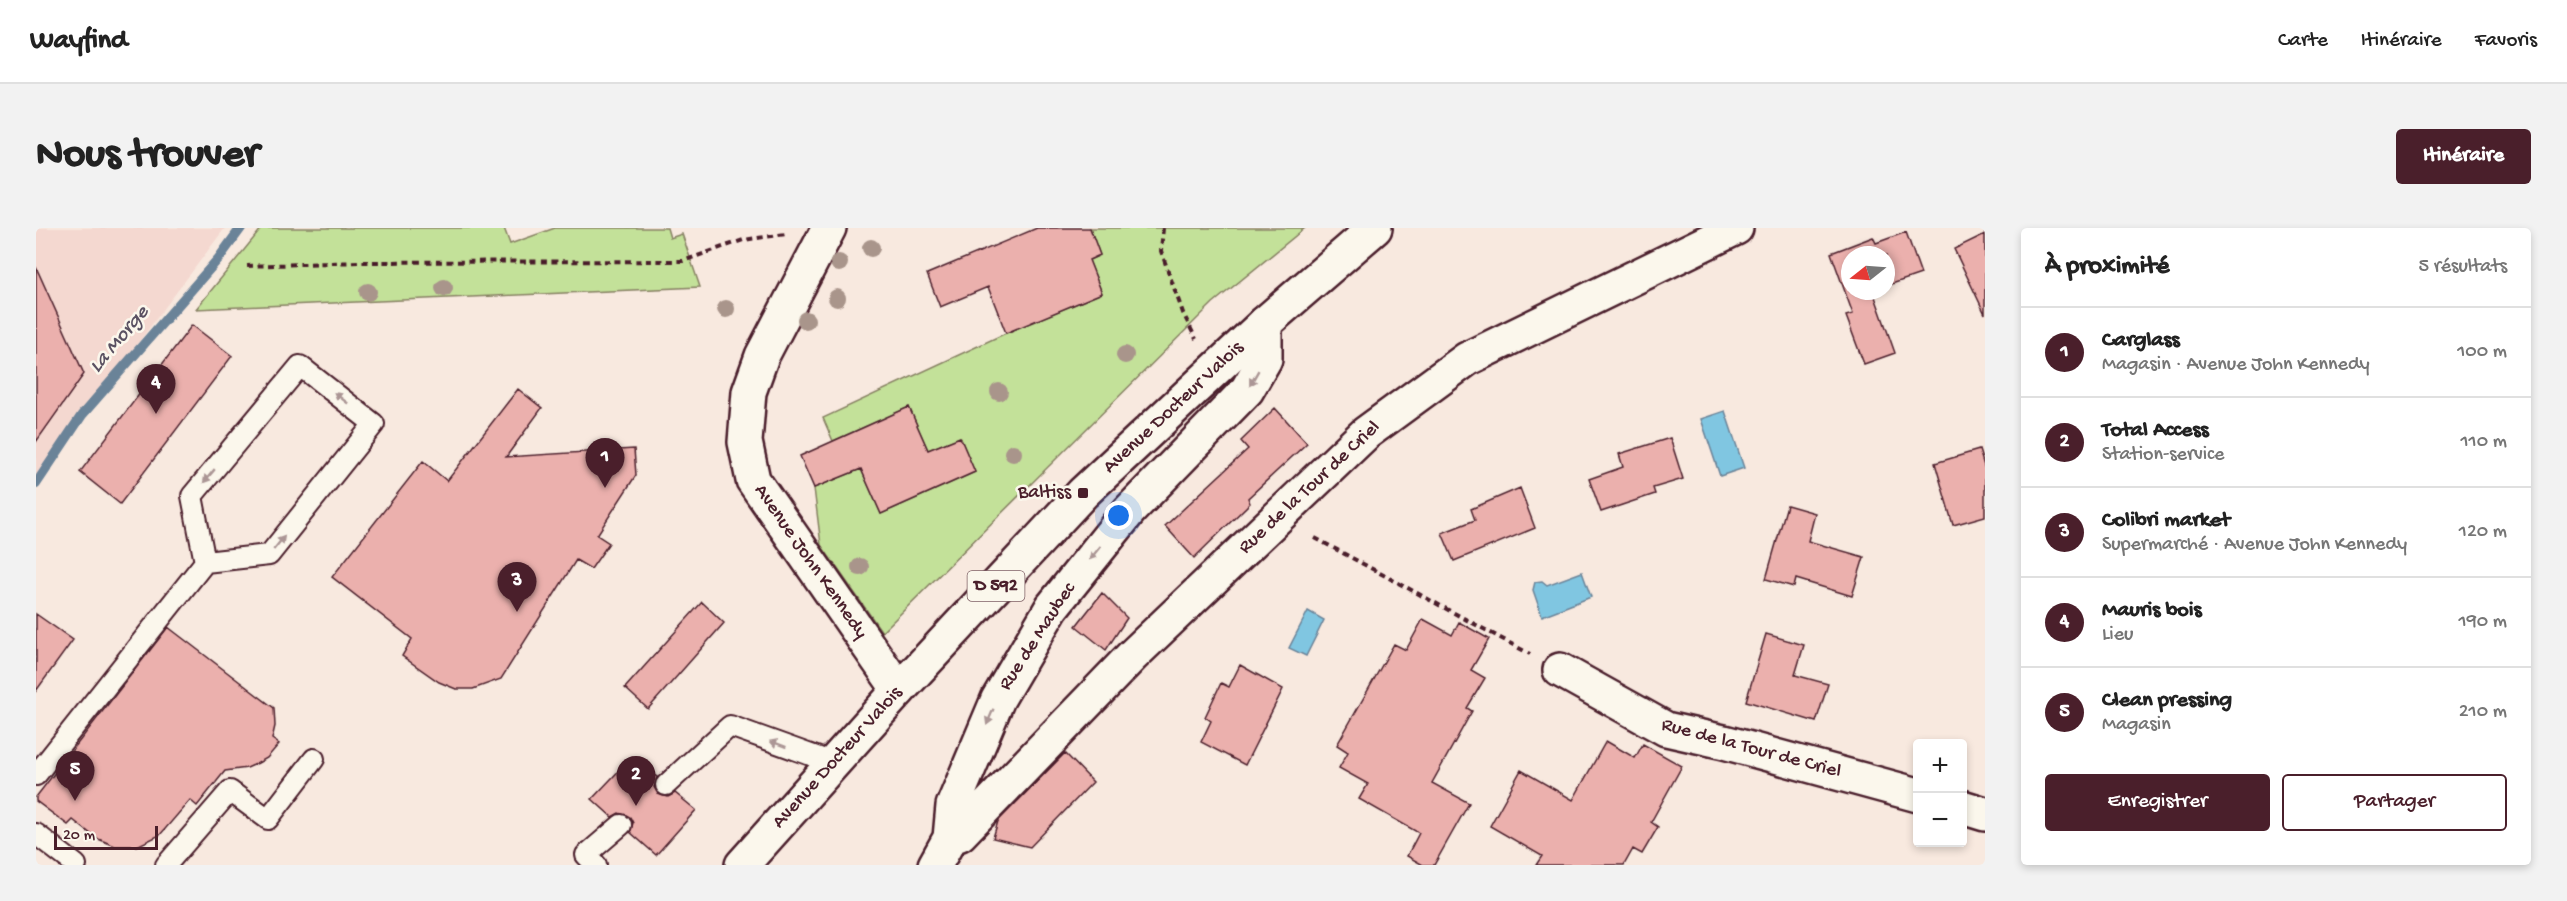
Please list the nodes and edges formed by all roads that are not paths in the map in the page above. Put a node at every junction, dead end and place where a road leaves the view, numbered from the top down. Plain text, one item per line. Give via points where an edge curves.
1 (1375, 228) edge
2 (1737, 228) edge
3 (825, 235) edge
4 (1265, 323) junction
5 (205, 562) junction
6 (1560, 670) road end
7 (899, 690) junction
8 (314, 759) dead end
9 (832, 764) junction
10 (36, 775) edge
11 (666, 784) dead end
12 (1913, 794) edge
13 (1967, 809) edge
14 (1985, 814) edge
15 (621, 825) dead end
16 (36, 834) edge
17 (943, 852) edge
18 (76, 865) edge
19 (165, 865) edge
20 (596, 865) edge
21 (742, 865) edge

1 - 4 street, Avenue Docteur Valois / D 592
2 - 17 street, Rue de la Tour de Criel via 1467,359 1366,433 1132,656
3 - 7 street, Avenue John Kennedy via 762,356 749,392 745,442 753,480
4 - 7 street, Avenue Docteur Valois / D 592 via 1083,493
4 -> 17 street, Rue de Maubec via 1265,359 1247,390 1130,510 1052,607 998,699 953,806
5 -> 5 lane via 269,555 374,424 300,366 192,496
5 - 10 lane
6 - 12 street, Rue de la Tour de Criel via 1666,729
7 - 9 street, Avenue Docteur Valois / D 592
8 - 19 lane via 268,819 230,791
9 -> 11 lane via 730,726
9 - 21 street, Avenue Docteur Valois / D 592
13 - 14 street
15 - 20 lane via 586,855
16 - 18 lane

